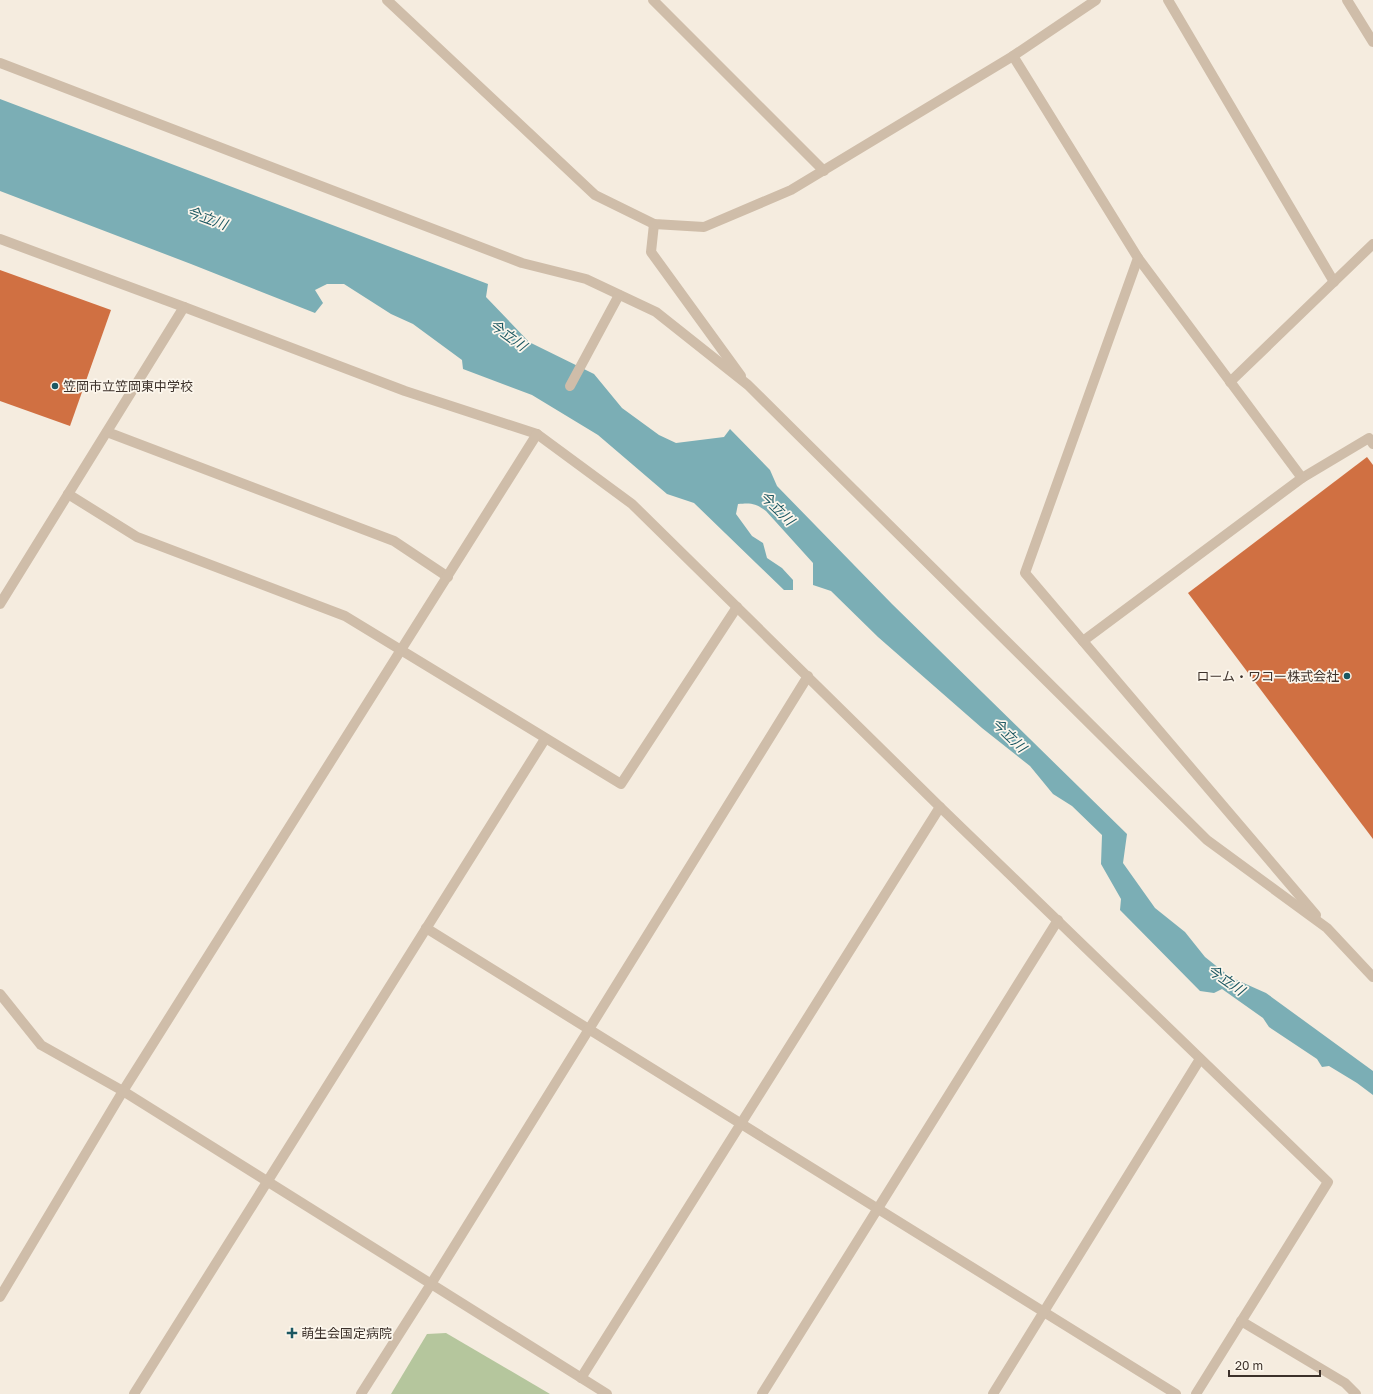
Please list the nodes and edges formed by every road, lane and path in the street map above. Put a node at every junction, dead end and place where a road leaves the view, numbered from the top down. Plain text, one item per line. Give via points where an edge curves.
1 (387, 0) edge
2 (653, 0) edge
3 (1096, 0) edge
4 (1168, 0) edge
5 (1347, 0) edge
6 (1084, 3) edge
7 (1373, 42) edge
8 (1013, 56) junction
9 (0, 63) edge
10 (824, 171) junction
11 (654, 224) junction
12 (0, 239) edge
13 (1373, 244) edge
14 (1138, 258) junction
15 (1334, 282) junction
16 (619, 295) junction
17 (184, 307) junction
18 (1230, 382) junction
19 (748, 385) junction
20 (570, 386) dead end
21 (107, 432) junction
22 (537, 434) junction
23 (1373, 444) edge
24 (1302, 478) junction
25 (68, 494) junction
26 (448, 577) junction
27 (0, 604) edge
28 (737, 607) junction
29 (1083, 641) junction
30 (400, 651) junction
31 (808, 676) junction
32 (545, 739) junction
33 (940, 807) junction
34 (1058, 920) junction
35 (426, 928) junction
36 (1327, 928) junction
37 (1373, 977) edge
38 (0, 994) edge
39 (589, 1029) junction
40 (1200, 1059) junction
41 (123, 1091) junction
42 (741, 1124) junction
43 (268, 1181) junction
44 (878, 1209) junction
45 (431, 1284) junction
46 (0, 1297) edge
47 (1044, 1312) junction
48 (1241, 1322) junction
49 (581, 1378) junction
50 (134, 1394) edge
51 (361, 1394) edge
52 (607, 1394) edge
53 (762, 1394) edge
54 (993, 1394) edge
55 (1176, 1394) edge
56 (1196, 1394) edge
57 (1356, 1394) edge

1 - 11 street via 595,195
2 - 10 street
3 - 6 street
4 - 15 street
5 - 7 street
6 - 8 street
8 - 10 street
8 - 14 street
9 - 16 street via 522,263 586,279
10 - 11 street via 791,190 704,227
11 - 19 street via 651,252
12 - 17 street
13 - 15 street
14 - 18 street
14 - 29 street via 1025,573
15 - 18 street
16 - 19 street via 656,312
16 - 20 street
17 - 21 street
17 - 22 street via 405,391
18 - 24 street
19 - 36 street via 1207,840
21 - 25 street
21 - 26 street via 394,541
22 - 26 street
22 - 28 street via 632,504
23 - 24 street via 1369,438
24 - 29 street
25 - 27 street
25 - 30 street via 137,538 345,616
26 - 30 street
28 - 31 street
28 - 32 street via 621,784
29 - 36 street
30 - 32 street
30 - 41 street
31 - 33 street
31 - 39 street
32 - 35 street
33 - 34 street
33 - 42 street
34 - 40 street
34 - 44 street
35 - 39 street
35 - 43 street
36 - 37 street
38 - 41 street via 41,1045
39 - 42 street
39 - 45 street
40 - 47 street
40 - 48 street via 1328,1182
41 - 43 street
41 - 46 street
42 - 44 street
42 - 49 street
43 - 45 street
43 - 50 street
44 - 47 street
44 - 53 street
45 - 49 street
45 - 51 street
47 - 54 street
47 - 55 street
48 - 56 street
48 - 57 street via 1345,1383
49 - 52 street

